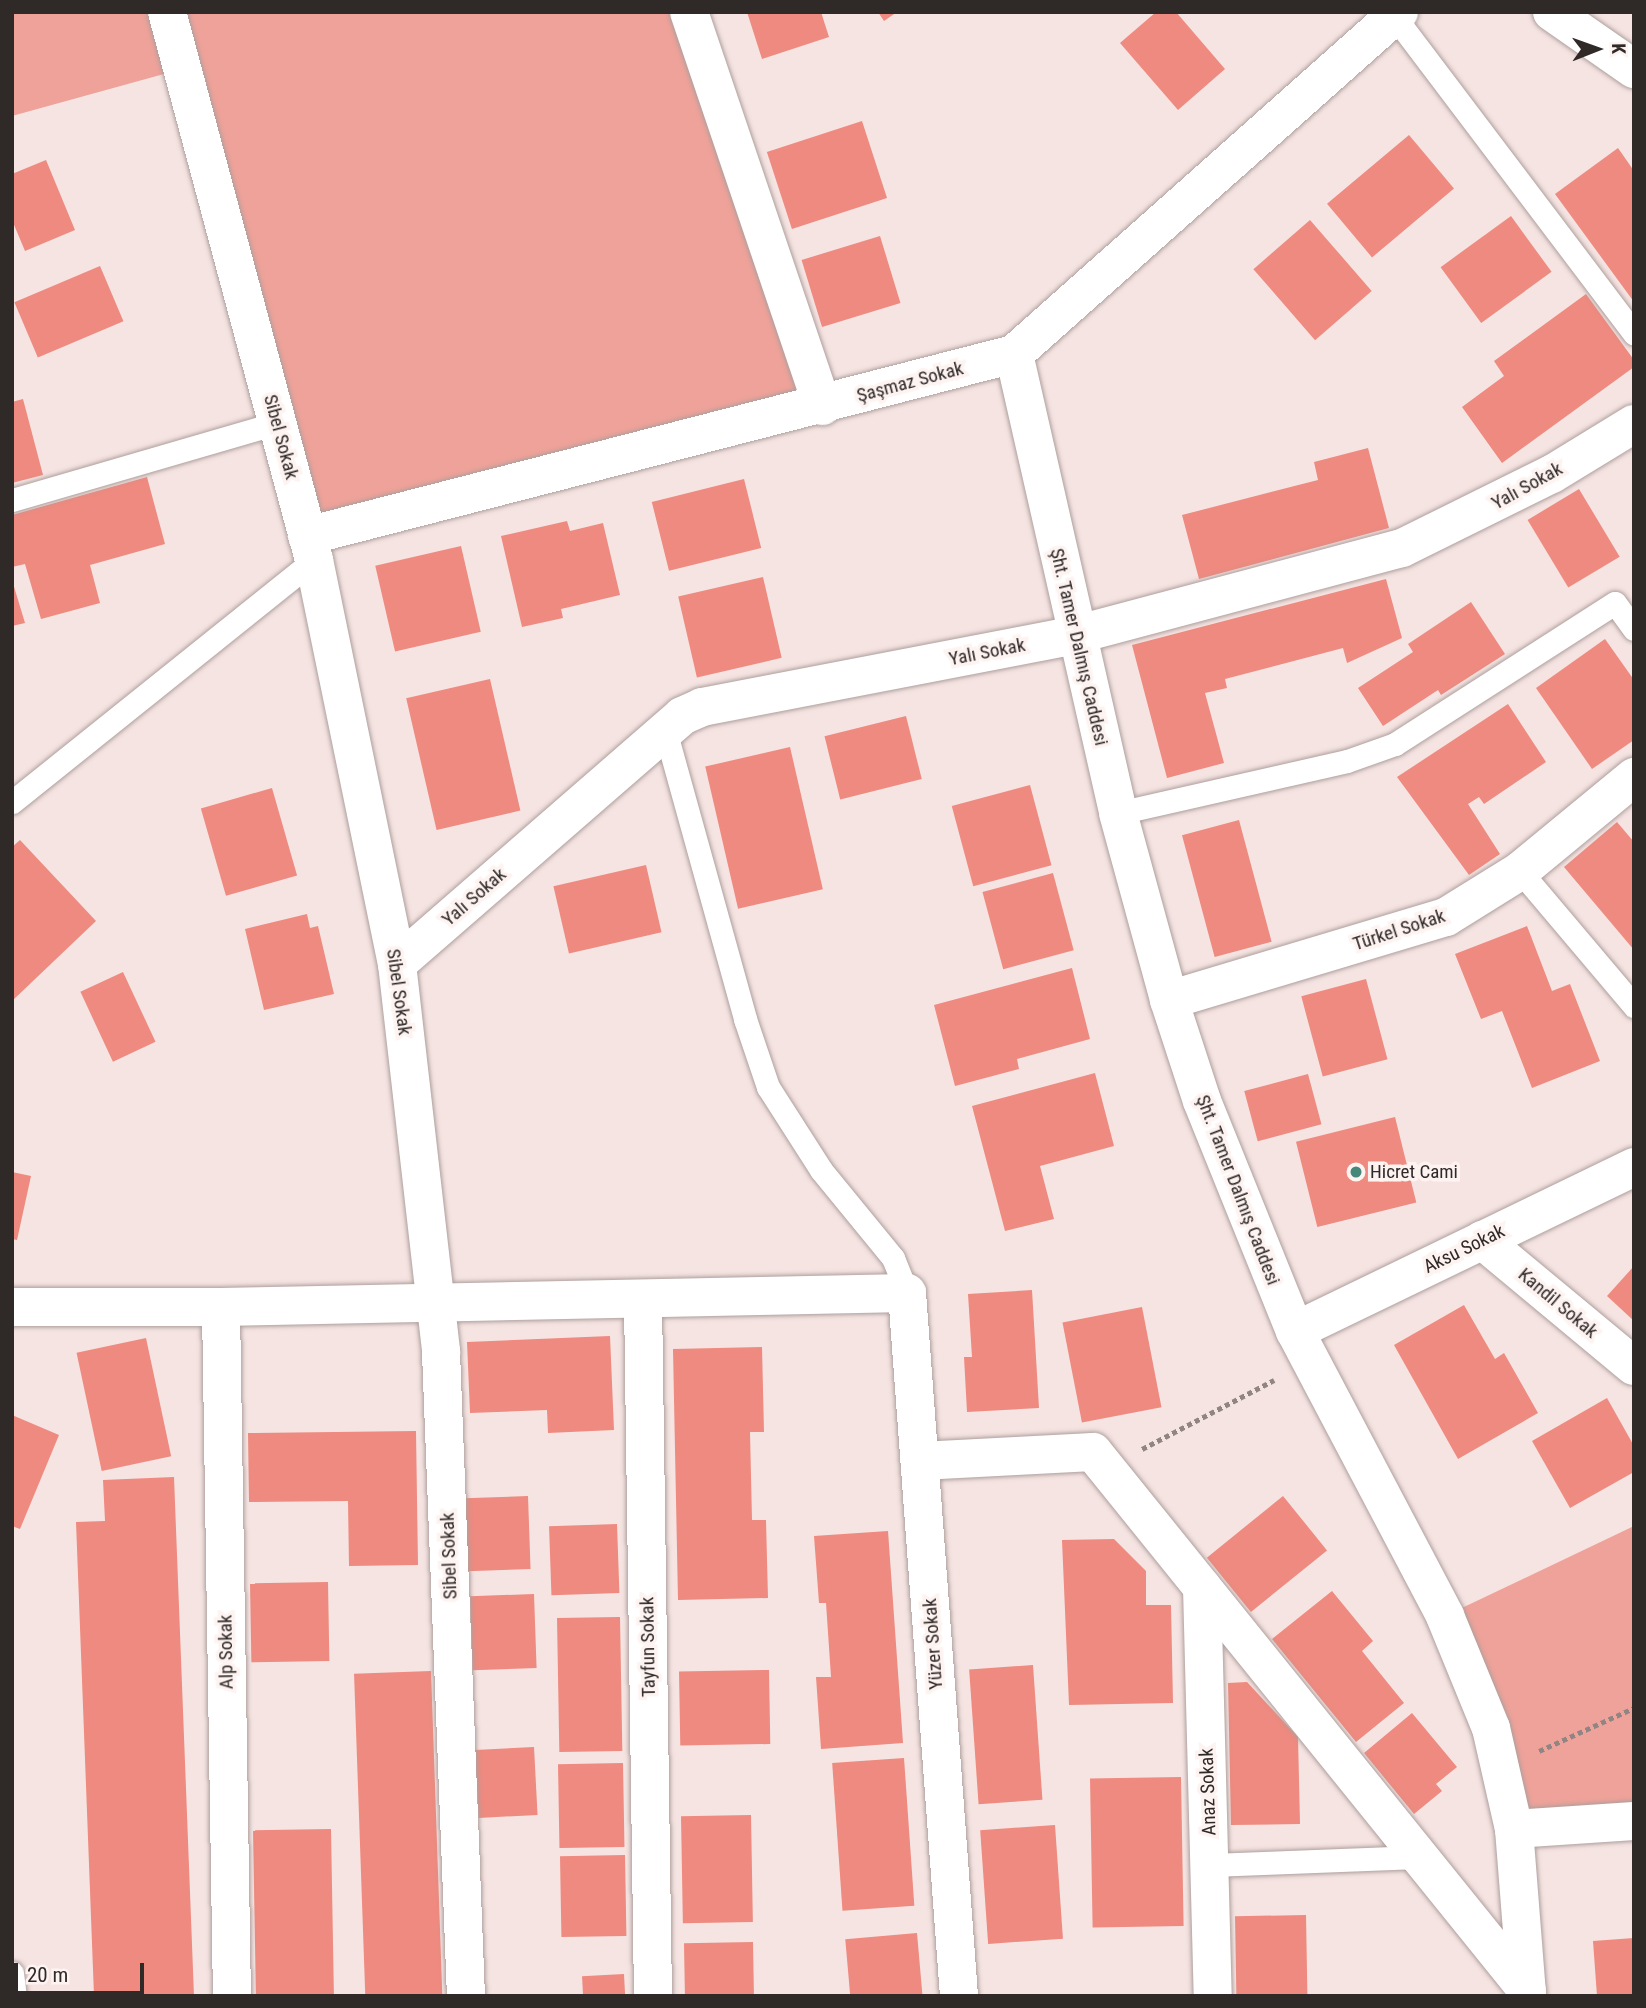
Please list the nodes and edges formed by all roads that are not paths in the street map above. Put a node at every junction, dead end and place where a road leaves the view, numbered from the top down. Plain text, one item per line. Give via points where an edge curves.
1 (167, 12) edge
2 (689, 12) edge
3 (1552, 12) edge
4 (1397, 14) edge
5 (1634, 69) edge
6 (1634, 333) edge
7 (1014, 354) junction
8 (822, 406) junction
9 (277, 423) junction
10 (1634, 424) edge
11 (12, 500) edge
12 (311, 548) junction
13 (1634, 629) edge
14 (1075, 635) junction
15 (665, 730) junction
16 (1634, 777) edge
17 (12, 803) edge
18 (1118, 813) junction
19 (1520, 871) junction
20 (397, 964) junction
21 (1169, 1000) junction
22 (1634, 1006) edge
23 (1634, 1167) edge
24 (1482, 1240) junction
25 (907, 1293) junction
26 (643, 1299) junction
27 (435, 1303) junction
28 (12, 1307) edge
29 (220, 1307) junction
30 (1302, 1346) junction
31 (1634, 1366) edge
32 (920, 1461) junction
33 (1202, 1587) junction
34 (1634, 1821) edge
35 (1514, 1829) junction
36 (1420, 1857) junction
37 (1210, 1865) junction
38 (12, 1973) edge
39 (1527, 1993) edge
40 (15, 1996) edge
41 (232, 1996) edge
42 (466, 1996) edge
43 (653, 1996) edge
44 (959, 1996) edge
45 (1213, 1996) edge

1 - 9 street, Sibel Sokak
2 - 8 street
3 - 5 street
4 - 6 lane
4 - 7 street, Şaşmaz Sokak
7 - 8 street, Şaşmaz Sokak
7 - 14 street, Şht. Tamer Dalmış Caddesi
8 - 12 street, Şaşmaz Sokak
9 - 11 lane
9 - 12 street, Sibel Sokak
10 - 14 street, Yalı Sokak via 1541,480 1402,548
12 - 17 lane
12 - 20 street, Sibel Sokak
13 - 18 lane via 1615,603 1395,744 1347,761
14 - 15 street, Yalı Sokak via 702,707
14 - 18 street, Şht. Tamer Dalmış Caddesi
15 - 20 street, Yalı Sokak
15 - 25 lane via 744,1018 768,1087 821,1170 893,1258
16 - 19 street, Türkel Sokak
18 - 21 street, Şht. Tamer Dalmış Caddesi
19 - 21 street, Türkel Sokak via 1446,917
19 - 22 lane
20 - 27 street, Sibel Sokak
21 - 30 street, Şht. Tamer Dalmış Caddesi via 1244,1213
23 - 24 street, Aksu Sokak
24 - 30 street, Aksu Sokak
24 - 31 street, Kandil Sokak
25 - 26 street
25 - 32 street, Yüzer Sokak
26 - 27 street
26 - 43 street, Tayfun Sokak
27 - 29 street
27 - 42 street, Sibel Sokak via 441,1352
28 - 29 street
29 - 41 street, Alp Sokak
30 - 35 street, Şht. Tamer Dalmış Caddesi via 1444,1616 1491,1728
32 - 33 street via 1093,1452
32 - 44 street, Yüzer Sokak
33 - 36 street
33 - 37 street, Anaz Sokak
34 - 35 street
35 - 39 street, Şht. Tamer Dalmış Caddesi
36 - 37 lane
36 - 39 street
37 - 45 street, Anaz Sokak
38 - 40 lane

